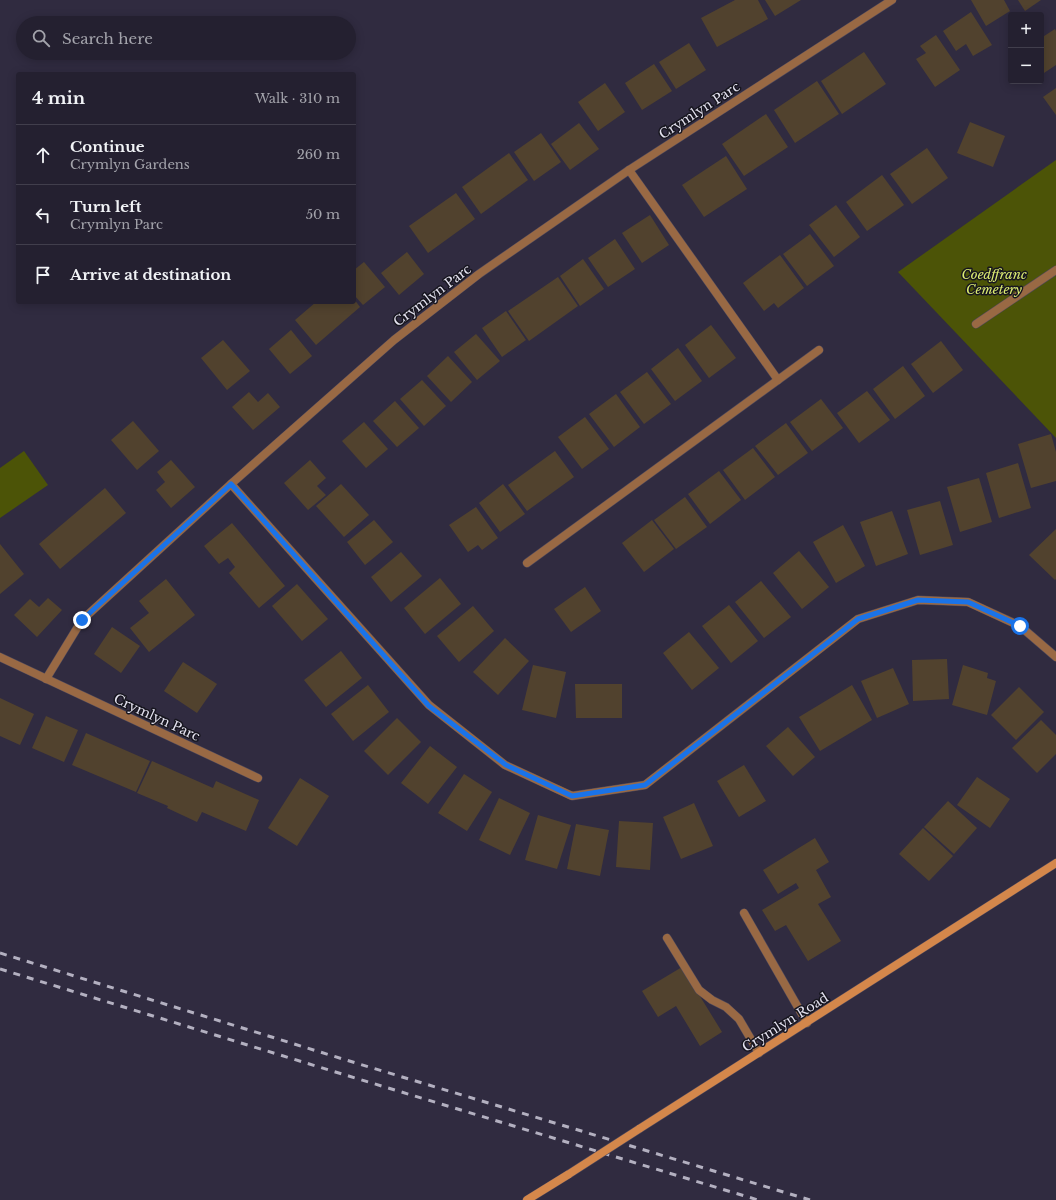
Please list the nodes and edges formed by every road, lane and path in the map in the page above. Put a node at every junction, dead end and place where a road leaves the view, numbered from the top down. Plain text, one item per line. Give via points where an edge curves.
1 (892, 0) edge
2 (629, 170) junction
3 (1056, 270) edge
4 (976, 324) dead end
5 (819, 350) dead end
6 (778, 380) junction
7 (231, 484) junction
8 (527, 563) dead end
9 (0, 657) edge
10 (1056, 657) edge
11 (46, 679) junction
12 (258, 778) dead end
13 (1056, 863) edge
14 (744, 912) dead end
15 (667, 938) dead end
16 (807, 1022) junction
17 (759, 1053) junction
18 (527, 1200) edge

1 - 2 street, Crymlyn Parc
2 - 6 street
2 - 7 street, Crymlyn Parc via 479,274 394,340
3 - 4 street
5 - 6 street
6 - 8 street
7 - 10 street via 429,706 506,765 572,796 645,785 858,619 918,600 968,602 1020,626
7 - 11 street, Crymlyn Parc via 82,620
9 - 11 street, Crymlyn Parc
11 - 12 street, Crymlyn Parc
13 - 16 street, Crymlyn Road
14 - 16 street
15 - 17 street via 699,990 726,1007 739,1019
16 - 17 street, Crymlyn Road
17 - 18 street, Crymlyn Road, bridge

